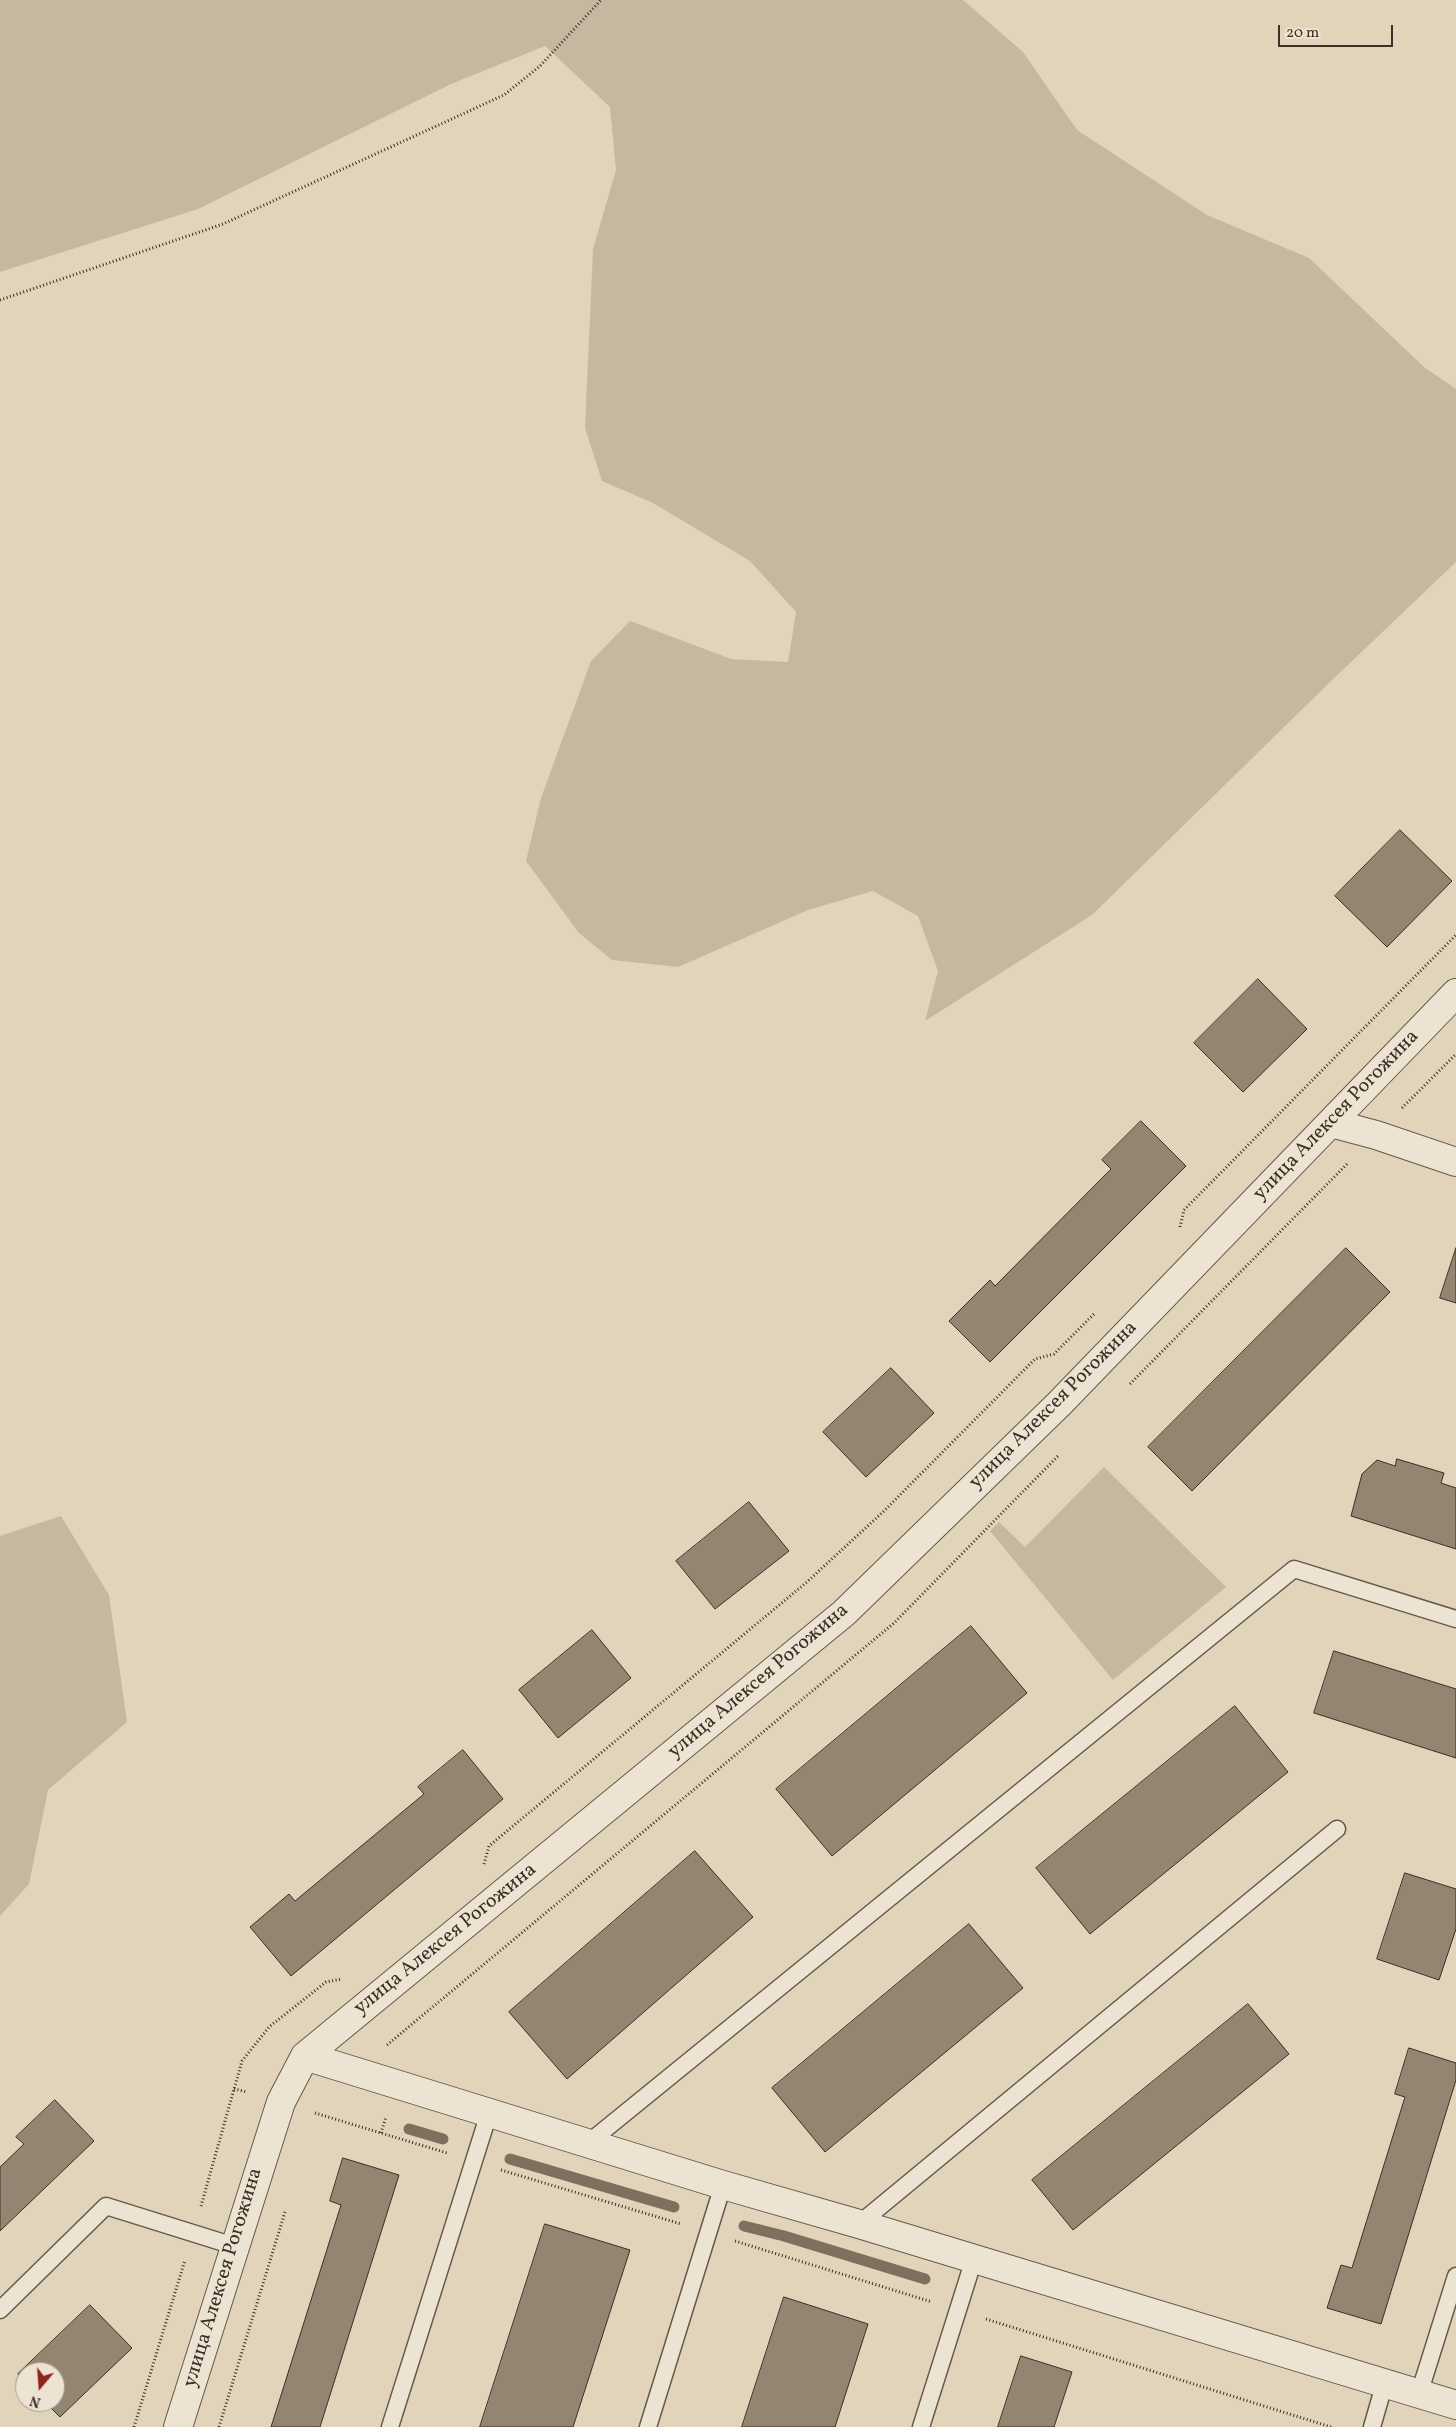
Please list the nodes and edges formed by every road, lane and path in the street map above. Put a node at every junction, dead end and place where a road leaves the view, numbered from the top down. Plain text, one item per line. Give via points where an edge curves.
1 (601, 0) edge
2 (0, 300) edge
3 (1456, 935) edge
4 (1456, 993) edge
5 (1331, 1123) junction
6 (1456, 1162) edge
7 (1180, 1229) dead end
8 (1096, 1313) dead end
9 (1456, 1619) edge
10 (1337, 1829) dead end
11 (483, 1867) dead end
12 (346, 1979) dead end
13 (305, 2056) junction
14 (489, 2113) junction
15 (587, 2144) junction
16 (723, 2185) junction
17 (859, 2224) junction
18 (193, 2234) junction
19 (234, 2246) junction
20 (178, 2256) dead end
21 (185, 2259) junction
22 (974, 2259) junction
23 (1456, 2276) edge
24 (0, 2310) edge
25 (1385, 2382) junction
26 (1419, 2394) junction
27 (1456, 2405) edge
28 (134, 2427) edge
29 (178, 2427) edge
30 (390, 2427) edge
31 (648, 2427) edge
32 (921, 2427) edge
33 (1372, 2427) edge

1 - 2 path via 540,66 504,95 222,224
3 - 7 path via 1184,1210
4 - 5 street, улица Алексея Рогожина
5 - 6 street
5 - 13 street, улица Алексея Рогожина via 1059,1404 844,1612
8 - 11 path via 1054,1354 1035,1359 886,1510 807,1582 489,1846
9 - 15 lane via 1294,1569
10 - 17 lane
12 - 18 path via 326,1982 269,2027 242,2061
13 - 14 street
13 - 19 street, улица Алексея Рогожина via 281,2102
14 - 15 street
14 - 30 lane
15 - 16 street
16 - 17 street
16 - 31 lane
17 - 22 street
18 - 19 lane
18 - 21 path
18 - 24 lane via 106,2206
19 - 29 street, улица Алексея Рогожина
20 - 21 path
21 - 28 path
22 - 25 street
22 - 32 lane
23 - 26 lane
25 - 26 street
25 - 33 lane
26 - 27 street

